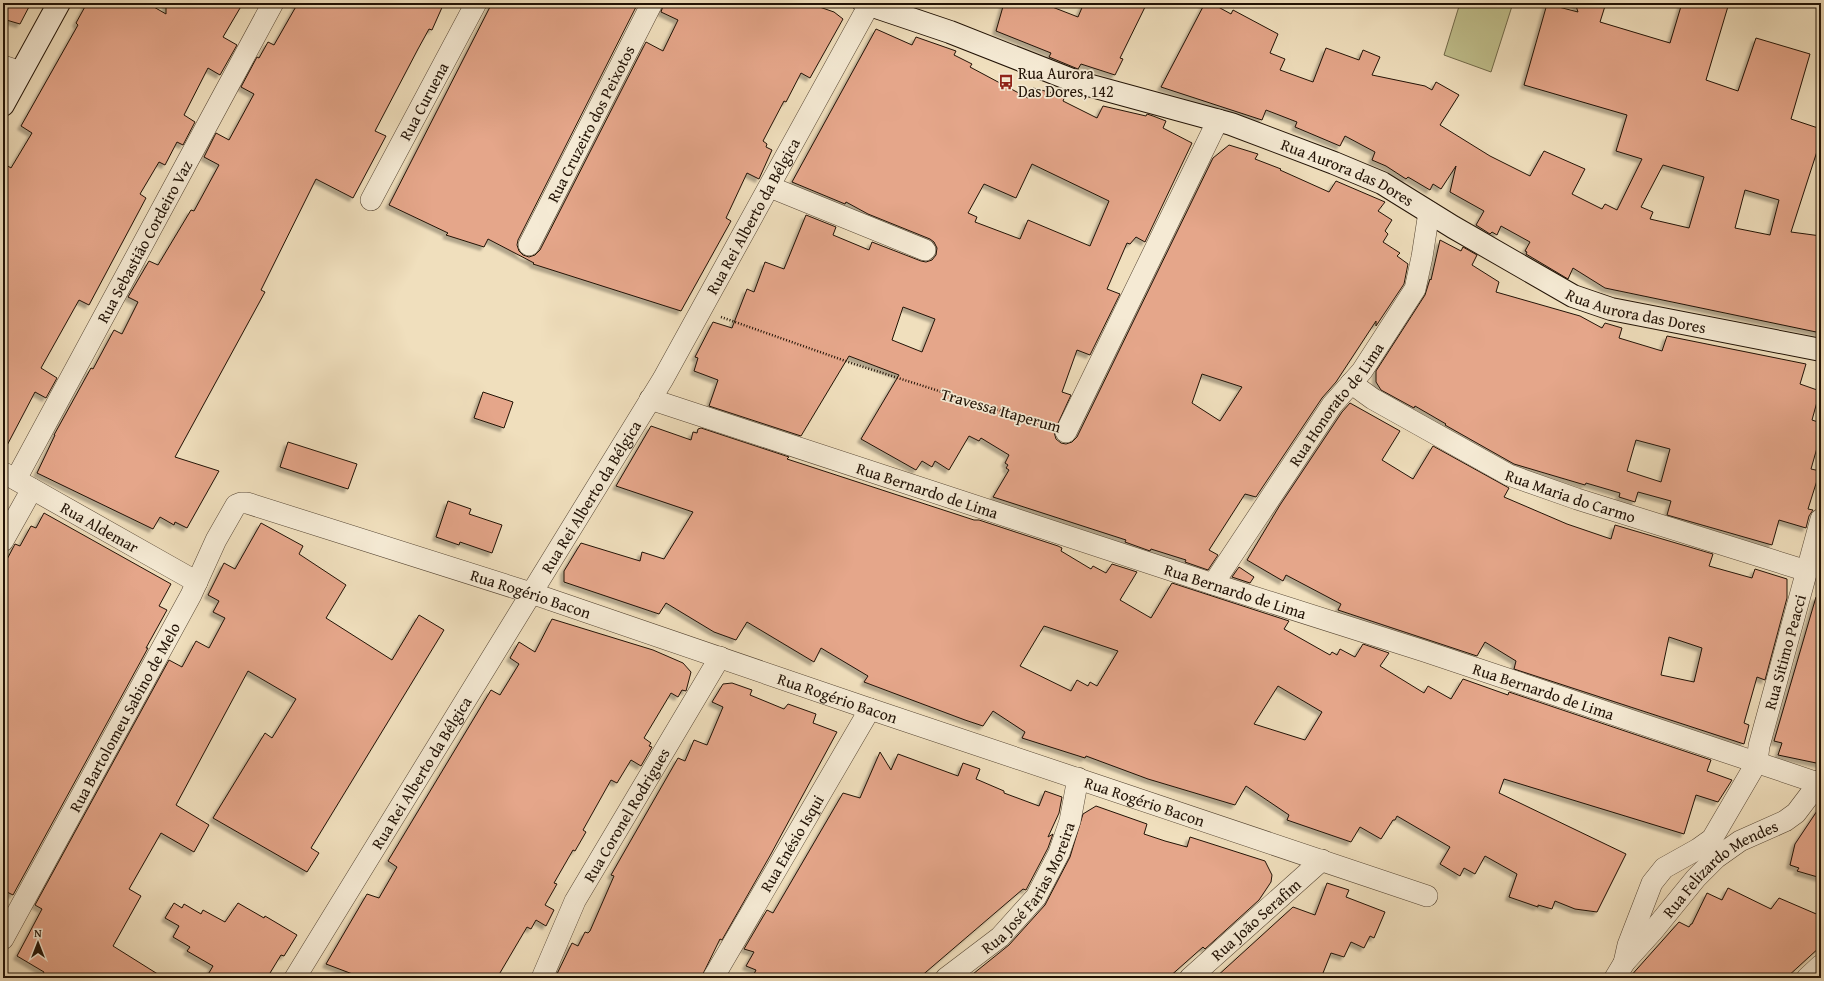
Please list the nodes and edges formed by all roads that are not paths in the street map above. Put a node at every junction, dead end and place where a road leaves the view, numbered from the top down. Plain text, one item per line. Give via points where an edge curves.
1 (59, 3) edge
2 (273, 3) edge
3 (476, 3) edge
4 (652, 3) edge
5 (867, 4) edge
6 (12, 68) edge
7 (3, 105) edge
8 (1218, 120) junction
9 (770, 187) junction
10 (371, 200) dead end
11 (1429, 212) junction
12 (529, 245) dead end
13 (925, 250) dead end
14 (1821, 350) edge
15 (1351, 383) junction
16 (650, 399) junction
17 (1066, 432) road end
18 (17, 480) edge
19 (248, 503) joint
20 (1821, 519) edge
21 (3, 540) edge
22 (1807, 571) junction
23 (197, 582) junction
24 (1213, 584) junction
25 (531, 592) junction
26 (720, 657) junction
27 (870, 709) junction
28 (1757, 762) junction
29 (1078, 778) junction
30 (1820, 782) edge
31 (1322, 860) junction
32 (1427, 896) dead end
33 (3, 939) edge
34 (1821, 965) edge
35 (1620, 971) edge
36 (303, 976) edge
37 (542, 978) edge
38 (713, 978) edge
39 (946, 978) edge
40 (1190, 978) edge
41 (1807, 978) edge

1 - 6 main road
2 - 18 street, Rua Sebastião Cordeiro Vaz
3 - 10 street, Rua Curuena
4 - 12 street, Rua Cruzeiro dos Peixotos
5 - 8 main road, Rua Aurora das Dores via 950,32 1077,82
5 - 9 street, Rua Rei Alberto da Bélgica
6 - 7 main road
8 - 11 main road, Rua Aurora das Dores via 1382,183
8 - 17 street, Travessa Itaperum
9 - 13 street
9 - 16 street, Rua Rei Alberto da Bélgica
11 - 14 main road, Rua Aurora das Dores via 1573,296 1589,302 1611,309
11 - 15 street, Rua Honorato de Lima via 1415,289
15 - 22 street, Rua Maria do Carmo via 1374,399 1510,475 1577,499
15 - 24 street, Rua Honorato de Lima via 1332,405
16 - 24 street, Rua Bernardo de Lima
16 - 25 street, Rua Rei Alberto da Bélgica
18 - 21 street, Rua Sebastião Cordeiro Vaz
18 - 23 street, Rua Aldemar
19 - 23 street, Rua Bartolomeu Sabino de Melo via 241,502 233,510
19 - 25 street, Rua Rogério Bacon
20 - 22 street, Rua Sitimo Peacci
22 - 28 street, Rua Sitimo Peacci via 1759,746
23 - 33 street, Rua Bartolomeu Sabino de Melo
24 - 28 street, Rua Bernardo de Lima
25 - 26 street, Rua Rogério Bacon
25 - 36 street, Rua Rei Alberto da Bélgica
26 - 27 street, Rua Rogério Bacon
26 - 37 street, Rua Coronel Rodrigues via 575,902
27 - 29 street, Rua Rogério Bacon
27 - 38 street, Rua Enésio Isqui
28 - 30 street, Rua Bernardo de Lima
28 - 35 street, Rua Felizardo Mendes via 1712,839 1664,868 1652,883
29 - 31 street, Rua Rogério Bacon
29 - 39 street, Rua José Farias Moreira via 1070,821 1060,853 1036,898 1000,937
30 - 35 street, Rua Felizardo Mendes via 1796,813 1785,821 1740,841 1716,858 1696,878
31 - 32 street, Rua Rogério Bacon
31 - 40 street, Rua João Serafim
34 - 41 street

